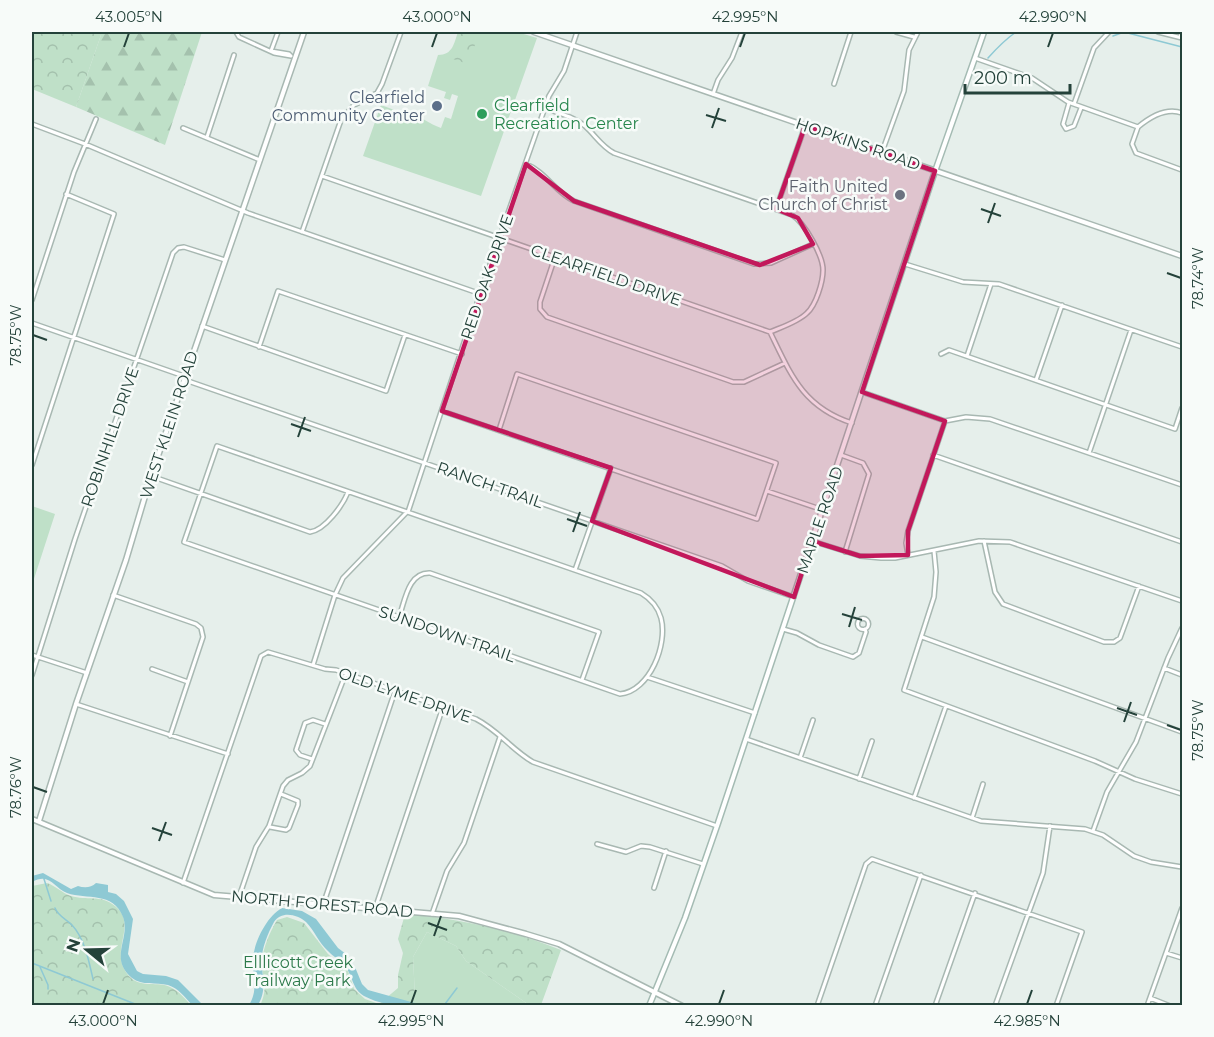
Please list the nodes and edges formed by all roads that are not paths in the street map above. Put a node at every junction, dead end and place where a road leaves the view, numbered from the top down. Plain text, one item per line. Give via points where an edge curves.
1 (236, 32) edge
2 (278, 32) edge
3 (304, 32) edge
4 (401, 32) edge
5 (534, 32) edge
6 (577, 32) edge
7 (742, 32) edge
8 (851, 32) edge
9 (896, 32) edge
10 (918, 32) edge
11 (984, 32) edge
12 (1109, 32) edge
13 (1158, 32) edge
14 (1182, 32) edge
15 (914, 37) junction
16 (1181, 38) edge
17 (572, 45) junction
18 (271, 51) junction
19 (234, 56) dead end
20 (293, 57) junction
21 (975, 58) junction
22 (834, 84) dead end
23 (713, 94) junction
24 (1071, 104) junction
25 (545, 108) junction
26 (1081, 108) junction
27 (1182, 113) edge
28 (96, 119) dead end
29 (32, 124) edge
30 (805, 126) junction
31 (1138, 127) junction
32 (183, 128) dead end
33 (207, 138) junction
34 (85, 144) junction
35 (882, 152) junction
36 (261, 160) junction
37 (525, 164) junction
38 (1182, 170) edge
39 (935, 171) junction
40 (322, 176) junction
41 (66, 194) junction
42 (776, 209) junction
43 (242, 210) junction
44 (302, 232) junction
45 (500, 238) junction
46 (813, 244) junction
47 (1182, 256) edge
48 (555, 257) junction
49 (225, 260) junction
50 (905, 264) junction
51 (992, 283) junction
52 (481, 294) junction
53 (32, 300) edge
54 (1062, 305) junction
55 (32, 322) edge
56 (202, 326) junction
57 (1132, 329) junction
58 (770, 332) junction
59 (405, 335) junction
60 (74, 337) junction
61 (259, 347) junction
62 (1182, 347) edge
63 (462, 354) junction
64 (941, 354) dead end
65 (967, 356) junction
66 (136, 359) junction
67 (785, 363) junction
68 (184, 377) junction
69 (1036, 380) junction
70 (862, 392) junction
71 (1106, 405) junction
72 (1182, 408) edge
73 (442, 411) junction
74 (945, 421) junction
75 (852, 423) junction
76 (499, 430) junction
77 (1089, 453) junction
78 (841, 455) junction
79 (933, 455) junction
80 (424, 463) junction
81 (32, 465) edge
82 (610, 468) junction
83 (151, 476) junction
84 (1182, 485) edge
85 (348, 491) junction
86 (766, 491) junction
87 (201, 494) junction
88 (823, 510) junction
89 (407, 512) junction
90 (592, 521) junction
91 (812, 541) junction
92 (984, 541) junction
93 (1182, 542) edge
94 (934, 550) junction
95 (845, 552) junction
96 (908, 555) junction
97 (575, 570) junction
98 (1139, 586) junction
99 (113, 595) junction
100 (335, 595) junction
101 (794, 597) junction
102 (1182, 601) edge
103 (399, 617) junction
104 (1182, 628) edge
105 (783, 629) junction
106 (865, 629) dead end
107 (921, 636) junction
108 (32, 655) edge
109 (37, 657) junction
110 (312, 665) junction
111 (1164, 668) junction
112 (152, 669) dead end
113 (87, 673) junction
114 (346, 673) junction
115 (32, 675) edge
116 (1182, 675) edge
117 (647, 676) junction
118 (582, 680) junction
119 (188, 682) junction
120 (395, 691) junction
121 (76, 704) junction
122 (946, 705) junction
123 (443, 707) junction
124 (755, 714) junction
125 (1145, 718) junction
126 (813, 720) dead end
127 (325, 724) junction
128 (1182, 732) edge
129 (170, 736) junction
130 (501, 737) junction
131 (746, 740) junction
132 (872, 741) dead end
133 (228, 754) junction
134 (800, 758) junction
135 (312, 759) junction
136 (1119, 772) junction
137 (859, 779) junction
138 (983, 784) dead end
139 (281, 794) junction
140 (1182, 794) edge
141 (914, 798) junction
142 (972, 818) junction
143 (32, 819) edge
144 (39, 821) junction
145 (269, 826) junction
146 (717, 826) junction
147 (1050, 826) junction
148 (1093, 831) junction
149 (597, 844) dead end
150 (666, 851) junction
151 (703, 864) junction
152 (1182, 867) edge
153 (921, 875) junction
154 (183, 883) junction
155 (654, 888) dead end
156 (975, 894) junction
157 (239, 897) junction
158 (323, 904) junction
159 (1182, 908) edge
160 (375, 909) junction
161 (1029, 913) junction
162 (432, 914) junction
163 (1166, 952) junction
164 (1182, 958) edge
165 (655, 991) junction
166 (1150, 998) junction
167 (649, 1005) edge
168 (681, 1005) edge
169 (817, 1005) edge
170 (875, 1005) edge
171 (934, 1005) edge
172 (995, 1005) edge
173 (1056, 1005) edge
174 (1147, 1005) edge
175 (1170, 1005) edge

1 - 18 street
2 - 18 street
3 - 20 street, WEST KLEIN ROAD
4 - 40 street via 377,93 354,105 341,120
5 - 17 street, HOPKINS ROAD
6 - 17 street, RED OAK DRIVE
7 - 23 street
8 - 22 street
9 - 15 street
10 - 15 street
11 - 21 street, MAPLE ROAD
12 - 24 street via 1094,48
13 - 16 street
14 - 16 street
15 - 35 street via 906,63 904,91
17 - 23 street, HOPKINS ROAD
17 - 25 street, RED OAK DRIVE
18 - 20 street
19 - 33 street
20 - 36 street, WEST KLEIN ROAD
21 - 24 street via 1032,78
21 - 39 street, MAPLE ROAD
23 - 30 street, HOPKINS ROAD
24 - 26 street
24 - 26 street via 1063,124 1066,129 1074,126
25 - 37 street, RED OAK DRIVE
25 - 42 street via 573,118 614,153
26 - 31 street
27 - 31 street via 1158,114
28 - 34 street
29 - 34 street
30 - 35 street, HOPKINS ROAD
30 - 42 street
31 - 38 street via 1132,139 1136,153
32 - 33 street
33 - 36 street
34 - 41 street
34 - 43 street
35 - 39 street, HOPKINS ROAD
36 - 43 street, WEST KLEIN ROAD
37 - 45 street, RED OAK DRIVE
37 - 46 street via 541,172 574,201 754,264 771,264
39 - 47 street, HOPKINS ROAD
39 - 50 street, MAPLE ROAD
40 - 44 street
40 - 45 street, CLEARFIELD DRIVE
41 - 53 street
41 - 60 street via 114,214
42 - 46 street via 798,218
43 - 44 street
43 - 49 street, WEST KLEIN ROAD
44 - 52 street
45 - 48 street, CLEARFIELD DRIVE
45 - 52 street, RED OAK DRIVE
46 - 58 street via 823,270 813,306 802,317
48 - 58 street, CLEARFIELD DRIVE
48 - 67 street via 540,302 547,318 733,382 744,382
49 - 56 street, WEST KLEIN ROAD
49 - 66 street, ROBINHILL DRIVE via 184,247 175,250
50 - 51 street via 963,282
50 - 70 street, MAPLE ROAD
51 - 54 street
51 - 65 street
52 - 63 street, RED OAK DRIVE
54 - 57 street
54 - 69 street
55 - 60 street, RANCH TRAIL
56 - 61 street
56 - 68 street, WEST KLEIN ROAD
57 - 62 street
57 - 71 street
58 - 67 street
59 - 61 street via 278,291
59 - 61 street via 386,391
59 - 63 street
60 - 66 street, RANCH TRAIL
60 - 81 street
63 - 73 street, RED OAK DRIVE
64 - 65 street via 949,350
65 - 69 street
66 - 68 street, RANCH TRAIL
66 - 109 street, ROBINHILL DRIVE
67 - 75 street via 812,402
68 - 80 street, RANCH TRAIL
68 - 83 street, WEST KLEIN ROAD
69 - 71 street
70 - 74 street
70 - 75 street, MAPLE ROAD
71 - 72 street via 1175,429
71 - 77 street
73 - 76 street
73 - 80 street, RED OAK DRIVE
74 - 77 street via 984,417
74 - 79 street
75 - 78 street, MAPLE ROAD
76 - 82 street
76 - 86 street via 517,374 776,463
77 - 84 street
78 - 88 street, MAPLE ROAD
78 - 95 street via 863,463 869,474
79 - 93 street
79 - 96 street via 908,531
80 - 89 street, RED OAK DRIVE
80 - 90 street, RANCH TRAIL
82 - 86 street via 757,519
82 - 90 street
83 - 87 street
83 - 99 street, WEST KLEIN ROAD
85 - 87 street via 341,507 313,532
85 - 87 street via 217,446
85 - 89 street
86 - 88 street
87 - 100 street, SUNDOWN TRAIL via 184,542
88 - 91 street, MAPLE ROAD
89 - 97 street
89 - 100 street, RED OAK DRIVE via 349,571
90 - 97 street
90 - 101 street, RANCH TRAIL via 722,566 748,581
91 - 95 street
91 - 101 street, MAPLE ROAD
92 - 94 street
92 - 98 street via 1018,544
92 - 98 street via 995,592 1003,604 1104,642 1114,642 1122,633
94 - 96 street
94 - 107 street via 936,589
95 - 96 street via 881,558
97 - 117 street via 641,593 653,603 662,634
98 - 102 street
99 - 113 street, WEST KLEIN ROAD
99 - 119 street via 201,628 203,636
100 - 103 street, SUNDOWN TRAIL
100 - 110 street, RED OAK DRIVE
101 - 105 street, MAPLE ROAD
103 - 118 street, SUNDOWN TRAIL
103 - 118 street via 413,579 426,573 520,604 599,632
104 - 111 street
105 - 106 street via 852,657 859,653
105 - 124 street, MAPLE ROAD
107 - 122 street via 904,690
107 - 125 street
108 - 109 street
109 - 113 street
109 - 115 street, ROBINHILL DRIVE
110 - 114 street, OLD LYME DRIVE
110 - 133 street, OLD LYME DRIVE via 272,652 263,654
111 - 116 street
111 - 125 street
112 - 119 street
113 - 121 street, WEST KLEIN ROAD
114 - 120 street, OLD LYME DRIVE
114 - 127 street
117 - 118 street, SUNDOWN TRAIL via 638,688 621,694
117 - 124 street
119 - 129 street
120 - 123 street, OLD LYME DRIVE
120 - 158 street
121 - 129 street
121 - 144 street, WEST KLEIN ROAD
122 - 136 street
122 - 141 street
123 - 130 street, OLD LYME DRIVE via 483,722
123 - 160 street
124 - 131 street, MAPLE ROAD
125 - 128 street
125 - 136 street
126 - 134 street
127 - 135 street
127 - 135 street via 313,720 305,723 296,750
129 - 133 street
130 - 146 street, OLD LYME DRIVE via 533,762
130 - 162 street via 464,843 447,871
131 - 134 street
131 - 146 street, MAPLE ROAD
132 - 137 street
133 - 154 street
134 - 137 street
135 - 139 street via 306,770 285,783
136 - 140 street
136 - 148 street
137 - 141 street
138 - 142 street
139 - 145 street
139 - 145 street via 298,801 298,806 288,828
141 - 142 street
142 - 147 street via 988,823
143 - 144 street, NORTH FOREST ROAD
144 - 154 street, NORTH FOREST ROAD
145 - 157 street via 256,847
146 - 151 street, MAPLE ROAD
147 - 148 street
147 - 161 street via 1043,873
148 - 152 street via 1134,856
149 - 150 street via 626,852 641,846
150 - 151 street
150 - 155 street
151 - 165 street, MAPLE ROAD
153 - 156 street
153 - 169 street via 875,859 866,864
153 - 170 street
154 - 157 street, NORTH FOREST ROAD via 214,895
156 - 161 street
156 - 171 street
157 - 158 street, NORTH FOREST ROAD
158 - 160 street, NORTH FOREST ROAD
159 - 163 street
160 - 162 street, NORTH FOREST ROAD
161 - 172 street
161 - 173 street via 1082,932
162 - 165 street, NORTH FOREST ROAD via 459,916 559,944
163 - 164 street
163 - 166 street
165 - 167 street, MAPLE ROAD
165 - 168 street, NORTH FOREST ROAD
166 - 174 street
166 - 175 street

